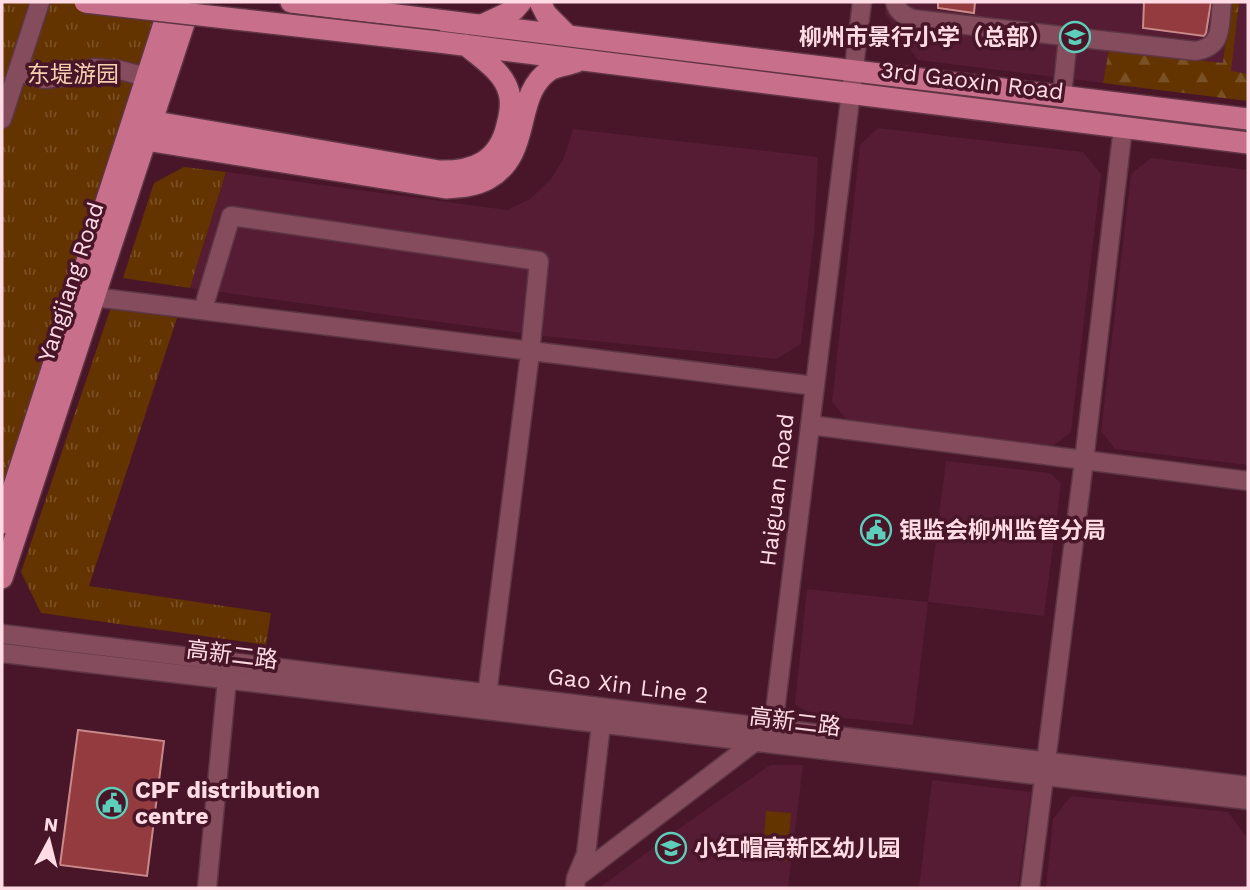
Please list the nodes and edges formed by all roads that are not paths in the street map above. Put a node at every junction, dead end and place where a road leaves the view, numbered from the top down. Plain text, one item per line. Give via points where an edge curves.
1 (40, 2) edge
2 (85, 2) edge
3 (171, 2) edge
4 (191, 2) edge
5 (291, 2) edge
6 (521, 2) edge
7 (540, 2) edge
8 (862, 2) edge
9 (895, 2) edge
10 (1222, 2) edge
11 (484, 24) junction
12 (567, 35) junction
13 (1068, 37) junction
14 (466, 46) junction
15 (586, 60) junction
16 (853, 69) junction
17 (18, 72) junction
18 (146, 77) junction
19 (851, 92) junction
20 (1062, 96) junction
21 (2, 119) edge
22 (1248, 119) edge
23 (1123, 127) junction
24 (140, 129) junction
25 (1248, 143) edge
26 (96, 291) junction
27 (206, 299) junction
28 (531, 347) junction
29 (815, 386) junction
30 (810, 425) junction
31 (1084, 461) junction
32 (1248, 481) edge
33 (2, 523) edge
34 (2, 578) edge
35 (2, 634) edge
36 (2, 653) edge
37 (228, 671) junction
38 (487, 702) junction
39 (596, 723) junction
40 (773, 728) junction
41 (753, 742) junction
42 (1045, 769) junction
43 (1248, 786) edge
44 (1248, 800) edge
45 (575, 883) edge
46 (207, 888) edge
47 (1030, 888) edge

1 - 17 street
2 - 14 main road, 3rd Gaoxin Road, bridge
3 - 18 main road
4 - 24 main road, Yangjiang Road
5 - 11 main road
6 - 11 main road
7 - 12 main road
8 - 16 street, Haiguan Road
9 - 13 street via 901,14 913,19
10 - 13 street via 1217,41 1210,48 1196,51
11 - 12 main road
12 - 16 main road
13 - 20 street
14 - 15 main road, 3rd Gaoxin Road
14 - 24 main road via 500,75 509,93 510,110 500,147 482,164 461,171
15 - 19 main road, 3rd Gaoxin Road
15 - 24 main road via 552,69 537,82 514,153 487,180 463,186 446,188
16 - 19 street, Haiguan Road
16 - 20 main road
17 - 18 street via 44,79 93,68
17 - 21 street
18 - 24 main road
19 - 23 main road, 3rd Gaoxin Road
19 - 29 street, Haiguan Road
20 - 22 main road
23 - 25 main road, 3rd Gaoxin Road
23 - 31 street
24 - 26 main road, Yangjiang Road
24 - 33 main road
26 - 27 street
26 - 28 street
26 - 34 main road, Yangjiang Road
27 - 28 street
27 - 28 street via 231,216 539,261
28 - 29 street
28 - 38 street
29 - 30 street, Haiguan Road
30 - 31 street
30 - 40 street, Haiguan Road
31 - 32 street
31 - 42 street
35 - 37 street, Gao Xin Line 2
36 - 37 street, 高新二路
37 - 38 street, Gao Xin Line 2
37 - 46 street
38 - 39 street, 高新二路
38 - 40 street, Gao Xin Line 2
39 - 41 street, 高新二路
39 - 45 street via 586,854
40 - 41 street
40 - 42 street, Gao Xin Line 2
41 - 42 street, 高新二路
41 - 45 street
42 - 43 street, Gao Xin Line 2
42 - 44 street, 高新二路
42 - 47 street

